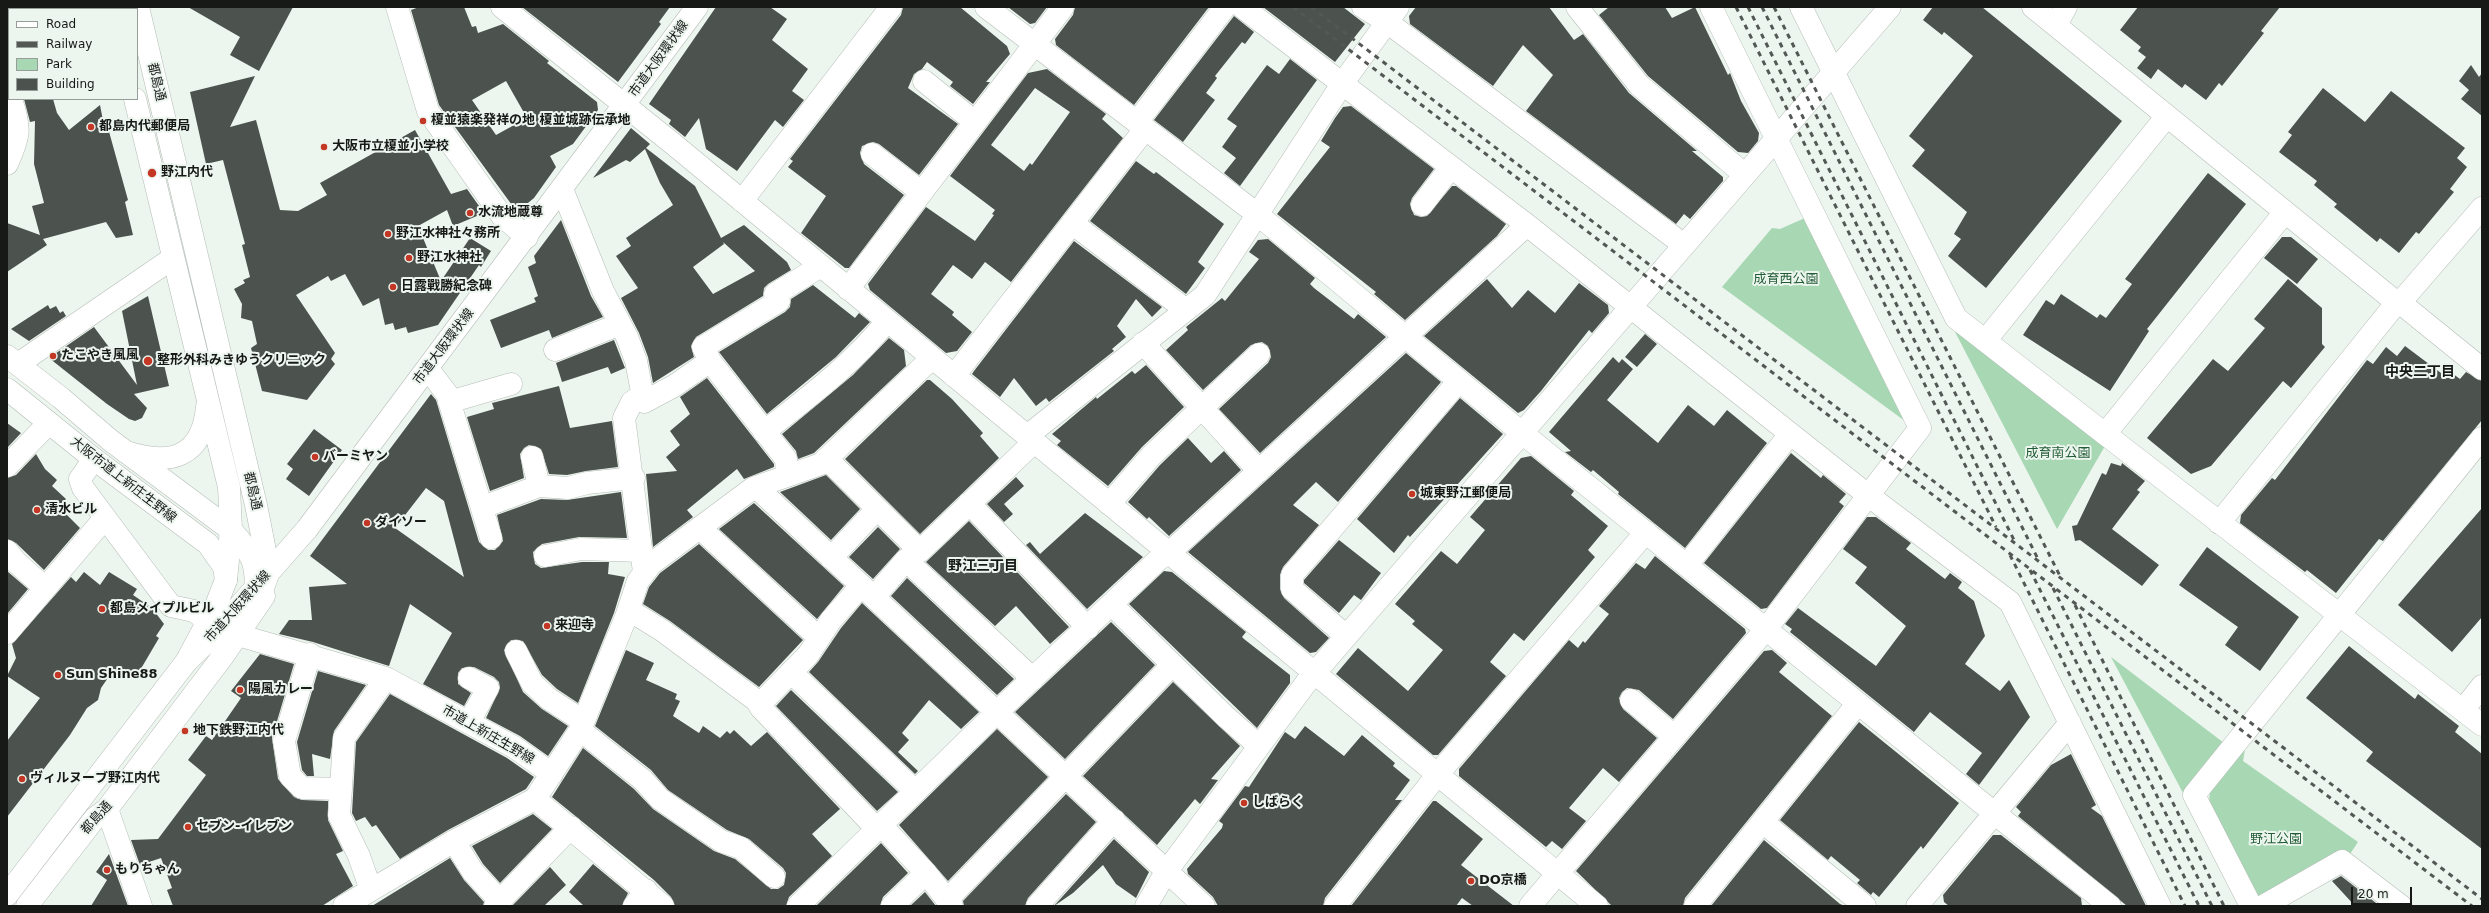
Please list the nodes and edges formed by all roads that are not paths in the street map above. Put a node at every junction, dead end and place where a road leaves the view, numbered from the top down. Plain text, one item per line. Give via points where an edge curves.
1 (138, 7) edge
2 (397, 7) edge
3 (502, 7) edge
4 (697, 7) edge
5 (891, 7) edge
6 (986, 7) edge
7 (1063, 7) edge
8 (1225, 7) edge
9 (1242, 7) edge
10 (1363, 7) edge
11 (1577, 7) edge
12 (1711, 7) edge
13 (1801, 7) edge
14 (1890, 7) edge
15 (2033, 7) edge
16 (1393, 15) edge
17 (2061, 16) edge
18 (1034, 44) junction
19 (1834, 73) junction
20 (924, 81) dead end
21 (1342, 84) junction
22 (11, 100) edge
23 (135, 100) edge
24 (625, 106) junction
25 (2167, 116) junction
26 (975, 122) junction
27 (1141, 126) junction
28 (1777, 138) junction
29 (872, 154) dead end
30 (7, 164) edge
31 (1451, 166) junction
32 (1745, 175) junction
33 (562, 189) junction
34 (922, 192) junction
35 (742, 201) junction
36 (1422, 205) dead end
37 (2482, 208) edge
38 (2285, 212) junction
39 (1257, 214) junction
40 (1072, 223) junction
41 (1527, 225) junction
42 (527, 237) junction
43 (1684, 244) junction
44 (173, 258) junction
45 (821, 266) junction
46 (848, 289) junction
47 (2398, 301) junction
48 (1630, 307) junction
49 (1186, 310) junction
50 (887, 321) junction
51 (620, 324) junction
52 (1405, 338) junction
53 (1985, 341) junction
54 (1143, 344) junction
55 (555, 350) dead end
56 (1259, 354) dead end
57 (932, 358) junction
58 (12, 360) edge
59 (710, 361) junction
60 (428, 369) junction
61 (2482, 369) edge
62 (954, 376) junction
63 (1458, 382) junction
64 (511, 384) dead end
65 (7, 389) edge
66 (641, 396) junction
67 (449, 402) junction
68 (208, 403) junction
69 (1201, 409) junction
70 (49, 423) junction
71 (764, 432) junction
72 (1522, 433) junction
73 (1790, 434) junction
74 (2105, 434) junction
75 (2482, 438) edge
76 (1030, 439) junction
77 (125, 451) junction
78 (532, 457) dead end
79 (94, 459) junction
80 (827, 459) junction
81 (7, 466) edge
82 (1259, 471) junction
83 (787, 476) junction
84 (634, 478) junction
85 (539, 486) junction
86 (756, 487) junction
87 (1869, 496) junction
88 (969, 503) junction
89 (1109, 504) junction
90 (483, 507) junction
91 (877, 509) junction
92 (105, 518) junction
93 (2219, 523) junction
94 (700, 528) junction
95 (231, 530) junction
96 (1646, 532) junction
97 (304, 533) junction
98 (491, 538) dead end
99 (263, 539) junction
100 (7, 551) edge
101 (642, 551) junction
102 (1169, 553) junction
103 (913, 555) junction
104 (545, 556) dead end
105 (831, 558) junction
106 (1686, 565) junction
107 (644, 572) junction
108 (226, 580) junction
109 (263, 580) junction
110 (45, 588) junction
111 (868, 592) junction
112 (1112, 605) junction
113 (628, 610) junction
114 (253, 611) junction
115 (2339, 614) junction
116 (208, 621) junction
117 (1088, 628) junction
118 (1766, 629) junction
119 (7, 633) edge
120 (238, 635) junction
121 (1346, 636) junction
122 (819, 638) junction
123 (516, 650) dead end
124 (310, 654) junction
125 (186, 662) junction
126 (1172, 665) junction
127 (791, 672) junction
128 (1314, 673) junction
129 (386, 678) junction
130 (469, 678) dead end
131 (1033, 679) junction
132 (2482, 686) edge
133 (1631, 700) dead end
134 (1858, 703) junction
135 (759, 705) junction
136 (2463, 710) junction
137 (997, 712) junction
138 (469, 722) junction
139 (2070, 723) junction
140 (2482, 725) edge
141 (582, 726) junction
142 (1674, 736) junction
143 (1260, 746) junction
144 (552, 774) junction
145 (1437, 774) junction
146 (1066, 776) junction
147 (340, 789) junction
148 (915, 791) junction
149 (536, 799) junction
150 (107, 809) junction
151 (1995, 813) junction
152 (1114, 820) junction
153 (1764, 823) junction
154 (571, 827) junction
155 (878, 827) junction
156 (454, 840) junction
157 (1166, 872) junction
158 (926, 873) junction
159 (1557, 873) junction
160 (50, 877) junction
161 (774, 878) dead end
162 (10, 885) edge
163 (371, 890) junction
164 (640, 898) edge
165 (1927, 902) edge
166 (949, 903) edge
167 (497, 904) edge
168 (2104, 904) edge
169 (11, 906) edge
170 (27, 906) edge
171 (141, 906) edge
172 (344, 906) edge
173 (663, 906) edge
174 (798, 906) edge
175 (892, 906) edge
176 (1037, 906) edge
177 (1146, 906) edge
178 (1204, 906) edge
179 (1335, 906) edge
180 (1530, 906) edge
181 (1597, 906) edge
182 (1694, 906) edge
183 (1865, 906) edge
184 (2160, 906) edge
185 (2251, 906) edge
186 (2263, 906) edge
187 (2401, 906) edge

1 - 99 street, 都島通
2 - 42 street via 428,111 502,216
3 - 24 street
4 - 24 street, 市道大阪環状線
5 - 35 street
6 - 18 street
7 - 18 street
8 - 27 street
9 - 21 street
10 - 16 street
11 - 32 street via 1639,85
12 - 28 street
13 - 19 street
14 - 19 street
15 - 17 street
16 - 21 street
16 - 43 street
17 - 25 street
18 - 26 street
18 - 27 street
19 - 28 street
19 - 53 street via 1956,318
20 - 26 street
21 - 31 street
21 - 39 street
22 - 30 street via 18,122 18,140
23 - 44 street, 都島通
24 - 33 street, 市道大阪環状線
24 - 35 street
25 - 38 street
25 - 53 street
26 - 34 street
27 - 39 street
27 - 40 street
28 - 32 street
28 - 87 street via 1920,428
29 - 34 street
31 - 36 street
31 - 41 street
32 - 43 street
33 - 42 street, 市道大阪環状線
33 - 51 street
34 - 46 street
35 - 45 street
37 - 47 street via 2404,298
38 - 47 street
38 - 74 street
39 - 49 street via 1205,294
39 - 52 street
40 - 49 street
40 - 62 street
41 - 48 street
41 - 52 street
42 - 60 street, 市道大阪環状線
43 - 48 street
44 - 58 street
44 - 68 street, 都島通
45 - 46 street
45 - 59 street via 775,294 780,301 703,347
46 - 50 street
47 - 61 street
47 - 93 street
48 - 72 street
48 - 73 street
49 - 54 street
50 - 57 street
50 - 71 street via 823,384
51 - 55 street
51 - 66 street via 636,362
52 - 63 street
52 - 82 street
53 - 74 street
54 - 69 street
54 - 76 street
56 - 69 street
57 - 62 street
57 - 80 street
58 - 77 street, 大阪市道上新庄生野線
59 - 66 street via 674,386 644,402
59 - 71 street
60 - 67 street
60 - 97 street, 市道大阪環状線
62 - 76 street
63 - 72 street
63 - 121 street via 1292,575 1292,589
64 - 67 street
65 - 70 street, 大阪市道上新庄生野線
66 - 84 street via 632,402 624,418
67 - 90 street
68 - 77 street via 202,431 193,446 181,455 159,460
68 - 95 street, 都島通 via 229,487
69 - 82 street
69 - 89 street via 1151,456
70 - 79 street, 大阪市道上新庄生野線
70 - 81 street
71 - 83 street via 786,459
72 - 96 street
72 - 121 street
73 - 87 street
73 - 106 street
74 - 93 street
75 - 115 street
76 - 88 street
76 - 89 street
77 - 95 street, 大阪市道上新庄生野線
78 - 85 street
79 - 92 street via 80,479 82,488
79 - 108 street, 大阪市道上新庄生野線 via 208,544 224,567
80 - 83 street via 822,464
80 - 91 street
82 - 102 street
83 - 86 street
84 - 85 street via 587,483 568,488
84 - 101 street
85 - 90 street
86 - 94 street
86 - 105 street
87 - 118 street
87 - 139 street via 2010,602
88 - 103 street
88 - 117 street
89 - 102 street
90 - 98 street
91 - 103 street
91 - 105 street
92 - 110 street
92 - 116 street via 171,606 194,611
93 - 115 street
94 - 107 street
94 - 122 street
95 - 99 street
95 - 108 street, 都島通
95 - 109 street via 246,546
96 - 106 street
96 - 145 street
97 - 99 street via 292,539
97 - 109 street, 市道大阪環状線
97 - 114 street, 市道大阪環状線 via 296,552
99 - 109 street, 都島通
100 - 110 street
101 - 104 street via 581,549
101 - 107 street
102 - 112 street via 1159,559
102 - 128 street
103 - 111 street
103 - 131 street
105 - 111 street
106 - 118 street
107 - 113 street via 638,581
108 - 116 street, 都島通
109 - 114 street
109 - 125 street, 市道大阪環状線
110 - 119 street
111 - 122 street via 831,620
111 - 137 street
112 - 117 street
112 - 126 street
113 - 135 street via 662,631 757,700
113 - 141 street
114 - 120 street, 都島通
115 - 136 street
115 - 185 street via 2194,795
116 - 125 street, 都島通
117 - 131 street
118 - 134 street
118 - 142 street
120 - 124 street, 市道上新庄生野線
120 - 150 street, 都島通
121 - 128 street
122 - 127 street via 808,655
123 - 141 street via 532,683
124 - 129 street, 市道上新庄生野線
124 - 147 street via 284,741 290,776 302,788
125 - 162 street, 都島通
126 - 143 street
126 - 146 street
127 - 135 street
127 - 148 street
128 - 143 street
128 - 145 street
129 - 138 street, 市道上新庄生野線
129 - 147 street via 344,738
130 - 138 street via 488,688
131 - 137 street
132 - 136 street
133 - 142 street
134 - 151 street
134 - 153 street
135 - 155 street
136 - 140 street
137 - 146 street
137 - 148 street
138 - 144 street, 市道上新庄生野線
139 - 151 street
139 - 184 street
141 - 144 street
141 - 161 street via 643,780 660,799 721,841 741,848
142 - 159 street
143 - 157 street
144 - 149 street
145 - 159 street
145 - 179 street
146 - 152 street
146 - 166 street
147 - 163 street via 339,815 359,856
148 - 155 street
149 - 154 street
149 - 156 street
150 - 160 street, 都島通 via 95,818
150 - 171 street
151 - 165 street
151 - 168 street
152 - 157 street via 1162,865
152 - 176 street
153 - 182 street
153 - 183 street
154 - 164 street
154 - 167 street
155 - 158 street
155 - 174 street
156 - 163 street
156 - 167 street via 472,872
157 - 177 street
157 - 178 street
158 - 166 street
158 - 175 street
159 - 180 street
159 - 181 street
160 - 162 street via 26,885
160 - 170 street, 都島通
162 - 169 street
163 - 172 street
164 - 173 street
186 - 187 street via 2342,861

